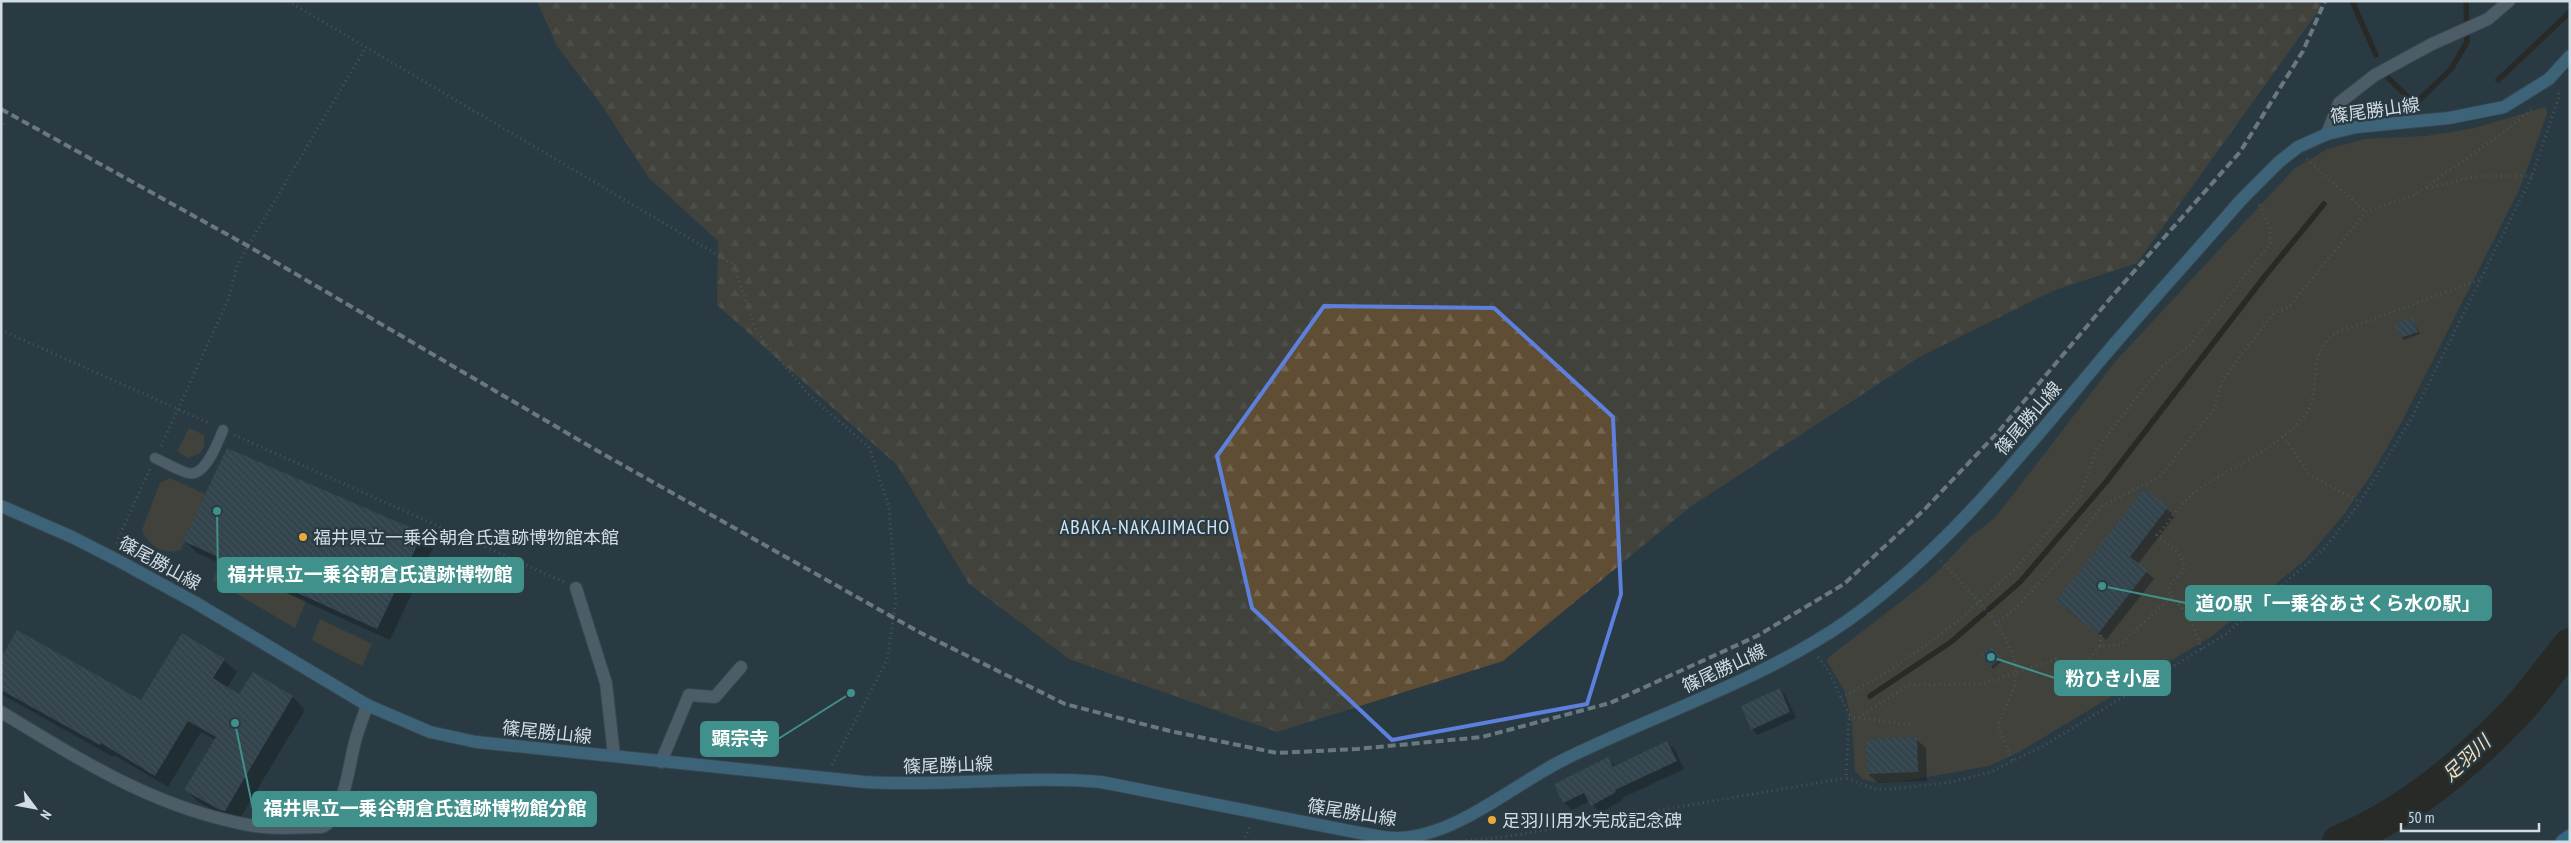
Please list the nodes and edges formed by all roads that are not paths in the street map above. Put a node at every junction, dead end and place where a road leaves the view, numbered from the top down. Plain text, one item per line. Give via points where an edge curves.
1 (2509, 1) edge
2 (2570, 56) edge
3 (2327, 134) junction
4 (223, 430) road end
5 (155, 458) road end
6 (1, 506) edge
7 (576, 588) road end
8 (741, 667) dead end
9 (367, 705) junction
10 (1, 712) edge
11 (614, 756) junction
12 (661, 762) junction
13 (2570, 837) edge
14 (2563, 842) edge

1 - 3 street via 2488,19 2375,75 2339,102
2 - 3 main road, 篠尾勝山線 via 2550,80 2504,107 2449,118 2357,127
3 - 12 main road, 篠尾勝山線 via 2298,147 2252,188 1981,500 1932,551 1889,589 1809,645 1758,673 1620,732 1542,770 1463,820 1423,834 1399,838 1101,782 1060,778 895,784
4 - 5 lane via 206,464 196,472 188,473
6 - 9 main road, 篠尾勝山線 via 110,556
7 - 11 street via 606,683
8 - 12 street via 715,697 689,695
9 - 10 street via 354,744 348,782 331,821 322,827 254,826 174,805 107,776
9 - 11 main road, 篠尾勝山線 via 430,732 476,742
11 - 12 main road, 篠尾勝山線
13 - 14 highway

